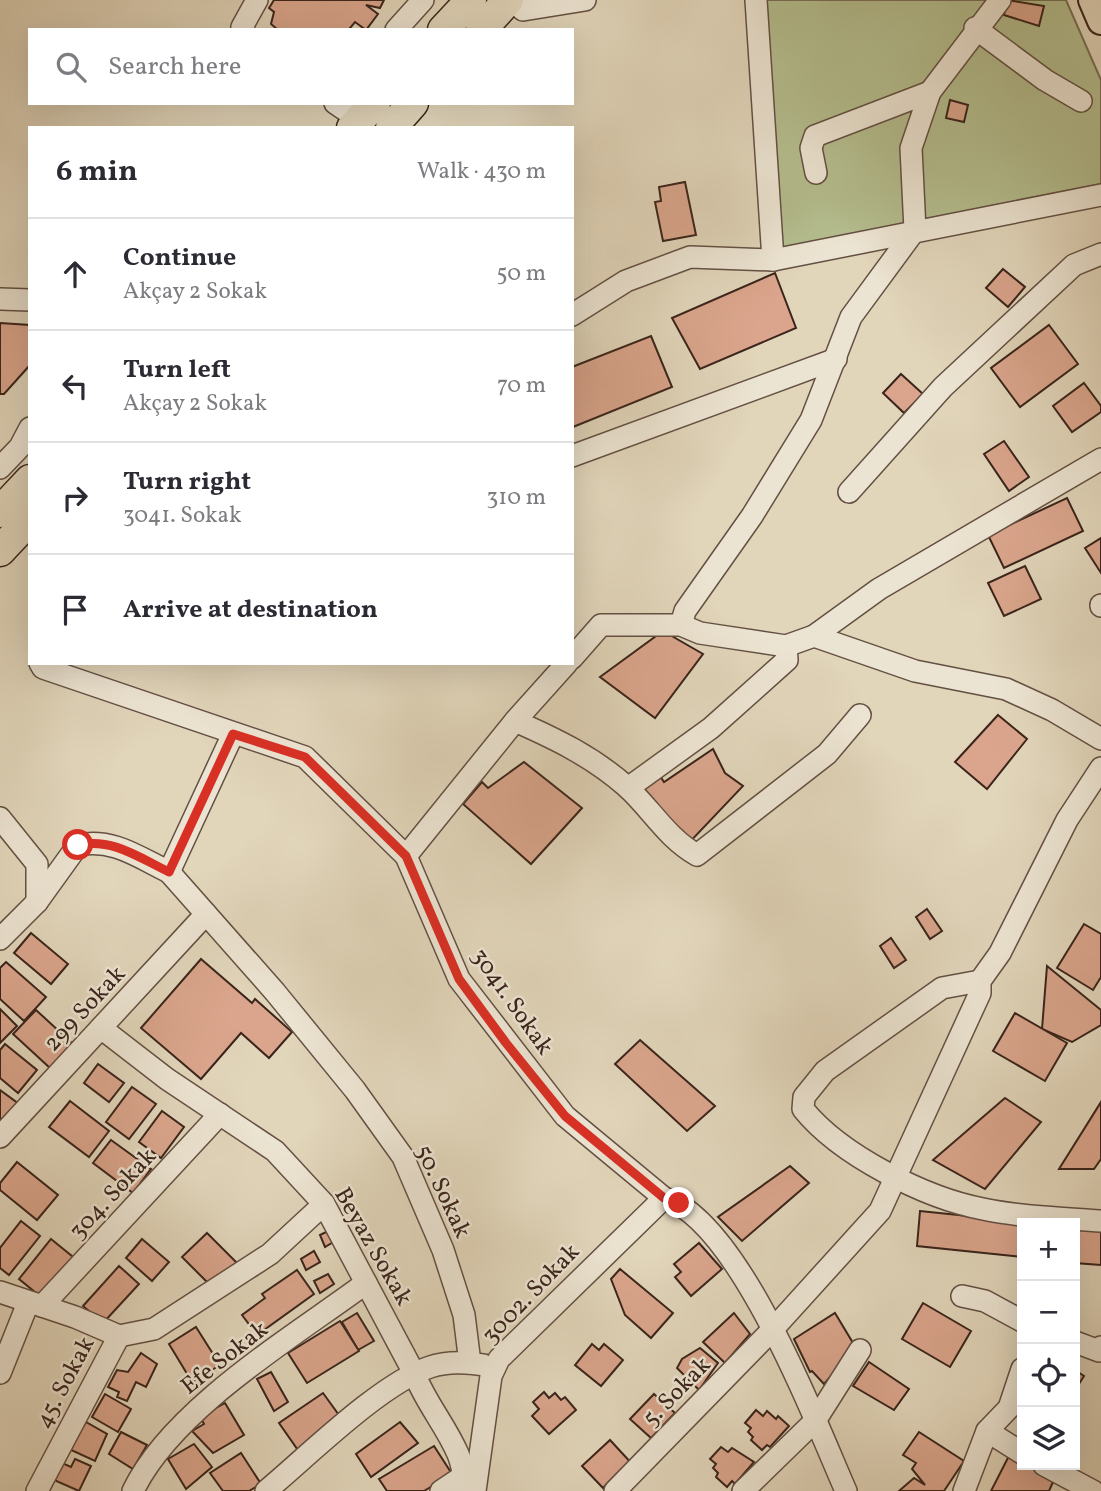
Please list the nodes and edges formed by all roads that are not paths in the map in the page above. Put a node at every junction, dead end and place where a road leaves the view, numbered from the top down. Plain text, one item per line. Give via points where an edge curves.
1 (257, 0) edge
2 (423, 0) edge
3 (471, 0) edge
4 (510, 0) edge
5 (585, 0) edge
6 (756, 0) edge
7 (1000, 0) edge
8 (1092, 0) edge
9 (1101, 21) edge
10 (243, 28) edge
11 (398, 28) edge
12 (445, 28) edge
13 (483, 28) edge
14 (975, 28) junction
15 (930, 92) junction
16 (1081, 101) dead end
17 (339, 105) edge
18 (411, 105) edge
19 (362, 117) edge
20 (393, 126) edge
21 (816, 173) dead end
22 (1101, 195) edge
23 (915, 230) junction
24 (1101, 254) edge
25 (773, 260) junction
26 (0, 299) edge
27 (28, 300) edge
28 (574, 313) edge
29 (836, 359) junction
30 (28, 432) edge
31 (574, 455) edge
32 (1101, 459) edge
33 (0, 468) edge
34 (28, 482) edge
35 (849, 492) dead end
36 (0, 512) edge
37 (28, 521) edge
38 (28, 544) edge
39 (0, 551) edge
40 (0, 559) edge
41 (681, 625) junction
42 (814, 636) junction
43 (786, 646) junction
44 (574, 656) edge
45 (42, 665) edge
46 (565, 665) edge
47 (860, 715) dead end
48 (515, 721) junction
49 (233, 734) junction
50 (1101, 739) edge
51 (1101, 768) edge
52 (628, 788) junction
53 (0, 818) edge
54 (406, 856) junction
55 (169, 872) junction
56 (37, 902) junction
57 (206, 914) junction
58 (0, 939) edge
59 (980, 981) junction
60 (101, 1028) junction
61 (220, 1114) junction
62 (0, 1137) edge
63 (895, 1178) junction
64 (664, 1198) junction
65 (324, 1204) junction
66 (1101, 1221) edge
67 (366, 1283) junction
68 (0, 1292) edge
69 (962, 1296) dead end
70 (35, 1305) junction
71 (1017, 1318) edge
72 (775, 1328) junction
73 (119, 1336) junction
74 (1080, 1344) edge
75 (1101, 1347) edge
76 (860, 1350) dead end
77 (470, 1363) junction
78 (496, 1367) junction
79 (0, 1373) edge
80 (415, 1375) junction
81 (1017, 1384) edge
82 (815, 1422) junction
83 (987, 1431) junction
84 (1017, 1449) edge
85 (1053, 1470) edge
86 (469, 1486) edge
87 (37, 1491) edge
88 (133, 1491) edge
89 (266, 1491) edge
90 (441, 1491) edge
91 (615, 1491) edge
92 (743, 1491) edge
93 (846, 1491) edge
94 (964, 1491) edge
95 (1093, 1491) edge

1 - 10 street
2 - 11 street
3 - 12 highway
4 - 5 street via 523,10
4 - 13 highway
6 - 25 street
7 - 14 street
8 - 9 main road
14 - 15 street
14 - 16 street
15 - 21 street via 815,136 811,148
15 - 23 street via 911,148
17 - 19 street
18 - 20 highway
22 - 23 street
23 - 25 street
23 - 29 street via 851,317
24 - 35 street via 1074,265 943,387
25 - 28 street via 691,257 626,281
26 - 27 street
29 - 31 street
29 - 41 street via 811,420 685,611
30 - 33 street
32 - 42 street via 879,589
34 - 36 highway
37 - 39 highway
38 - 40 street
41 - 43 street via 700,633
41 - 44 street via 601,625
42 - 43 street
42 - 50 street via 915,671 1006,689
43 - 52 street via 788,660 711,727
45 - 49 street, 3041. Sokak
46 - 48 street
47 - 52 street via 828,754 697,855 680,845
48 - 52 street via 576,748
48 - 54 street
49 - 54 street, 3041. Sokak via 305,757
49 - 55 street
51 - 59 street, 5. Sokak via 1067,820 1000,953
53 - 56 street via 37,864
54 - 64 street, 3041. Sokak via 459,979 506,1043 565,1116
55 - 56 street via 114,844 78,845
55 - 57 street, 50. Sokak
56 - 58 street
57 - 60 street, 299 Sokak
57 - 77 street, 50. Sokak via 355,1090 403,1157 443,1250 464,1315
59 - 63 street, 5. Sokak via 980,993
59 - 63 street via 942,988 825,1071 804,1097 803,1109 820,1130
60 - 61 street, Beyaz Sokak
60 - 62 street, 299 Sokak
61 - 65 street, Beyaz Sokak via 275,1151
61 - 70 street, 304. Sokak
63 - 66 street via 981,1209
63 - 72 street, 5. Sokak via 880,1211
64 - 72 street, 3041. Sokak via 679,1203 720,1245
64 - 78 street, 3002. Sokak via 499,1359
65 - 67 street, Beyaz Sokak
65 - 73 street via 270,1254 154,1329
67 - 80 street, Beyaz Sokak
67 - 88 street, Efe Sokak via 205,1402 167,1441
68 - 70 street
69 - 71 street via 985,1301
70 - 73 street
70 - 79 street
72 - 82 street, 3041. Sokak
72 - 91 street, 5. Sokak
73 - 87 street, 45. Sokak
74 - 75 street via 1099,1351
76 - 82 street
77 - 78 street
77 - 80 street via 431,1367
78 - 86 street, 3002. Sokak
80 - 86 street, Beyaz Sokak via 458,1455
80 - 89 street via 390,1388
81 - 83 street via 1009,1408
82 - 92 street
82 - 93 street, 3041. Sokak
83 - 84 street
83 - 94 street
85 - 95 street
86 - 90 street

